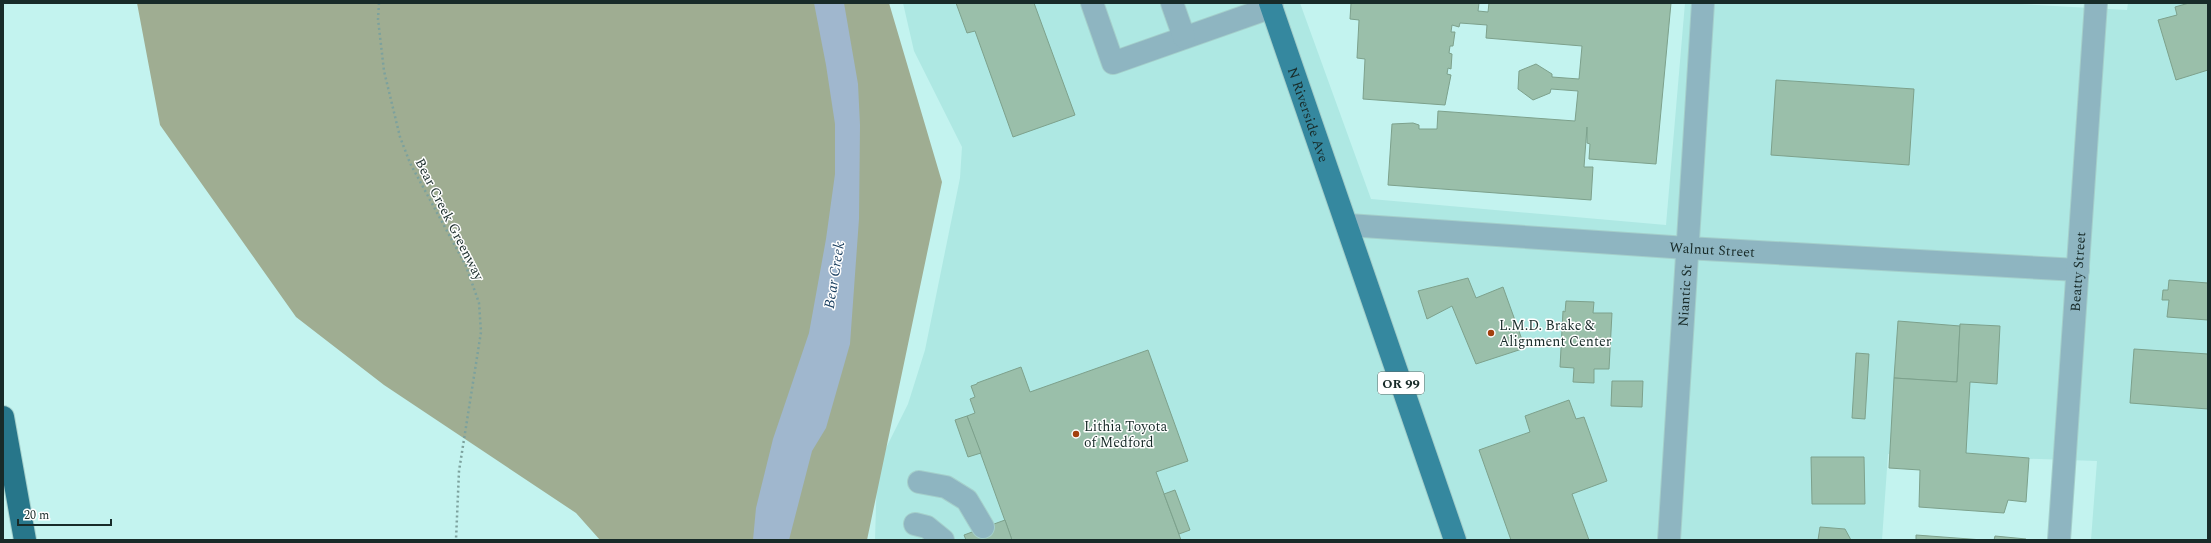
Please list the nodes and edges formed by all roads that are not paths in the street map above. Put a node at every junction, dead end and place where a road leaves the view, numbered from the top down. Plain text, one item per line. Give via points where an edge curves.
1 (1092, 3) edge
2 (1172, 3) edge
3 (1702, 3) edge
4 (2096, 3) edge
5 (1271, 5) edge
6 (1184, 37) junction
7 (1348, 225) junction
8 (1688, 248) junction
9 (2078, 270) junction
10 (3, 417) edge
11 (919, 482) dead end
12 (915, 524) dead end
13 (983, 527) dead end
14 (25, 540) edge
15 (943, 540) edge
16 (1455, 540) edge
17 (1670, 540) edge
18 (2059, 540) edge

1 - 6 street via 1113,62
2 - 6 street
3 - 8 street, Niantic St
4 - 9 street, Beatty Street
5 - 6 street
5 - 7 main road, N Riverside Ave / OR 99
7 - 8 street, Walnut Street
7 - 16 main road, OR 99
8 - 9 street, Walnut Street
8 - 17 street, Niantic St
9 - 18 street, Beatty Street
10 - 14 highway
11 - 13 street via 946,487 967,500
12 - 15 street via 927,527

